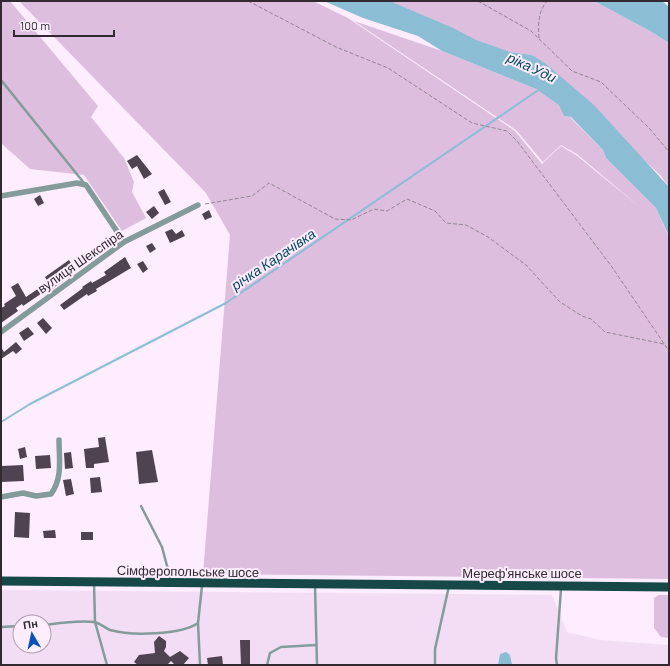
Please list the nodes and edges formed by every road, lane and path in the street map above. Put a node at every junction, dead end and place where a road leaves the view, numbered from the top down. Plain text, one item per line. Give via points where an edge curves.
1 (248, 1) edge
2 (478, 1) edge
3 (547, 1) edge
4 (540, 39) junction
5 (1, 80) edge
6 (669, 152) edge
7 (86, 185) junction
8 (1, 196) edge
9 (198, 205) joint
10 (124, 242) junction
11 (1, 332) edge
12 (664, 344) junction
13 (669, 351) edge
14 (59, 440) dead end
15 (1, 497) edge
16 (141, 506) dead end
17 (1, 582) edge
18 (94, 583) junction
19 (172, 583) junction
20 (202, 584) junction
21 (315, 585) junction
22 (375, 586) joint
23 (449, 586) junction
24 (561, 586) junction
25 (669, 586) edge
26 (96, 622) junction
27 (198, 623) junction
28 (52, 625) edge
29 (12, 626) edge
30 (1, 627) edge
31 (316, 645) junction
32 (107, 665) edge
33 (200, 665) edge
34 (267, 665) edge
35 (317, 665) edge
36 (435, 665) edge
37 (557, 665) edge

1 - 12 path via 336,47 388,68 472,123 507,131 612,267
2 - 4 path via 531,31
3 - 4 path via 541,8 538,25
4 - 6 path via 572,71 601,82 650,129
5 - 7 lane
7 - 8 street via 77,183
7 - 10 street
9 - 10 street, вулиця Шекспіра
9 - 12 path via 252,196 270,183 335,219 351,220 374,209 387,211 407,199 435,211 446,223 466,225 488,237 526,265 560,302 591,319 605,332
10 - 11 street, вулиця Шекспіра
12 - 13 path
14 - 15 street via 60,474 51,494 36,496 23,493
16 - 19 lane via 162,547
17 - 18 highway, Сімферопольське шосе
18 - 19 highway, Сімферопольське шосе
18 - 26 lane
19 - 20 highway, Сімферопольське шосе
20 - 21 highway, Сімферопольське шосе
20 - 27 lane
21 - 22 highway, Сімферопольське шосе
21 - 31 lane
22 - 23 highway, Мереф'янське шосе
23 - 24 highway, Мереф'янське шосе
23 - 36 lane via 435,649
24 - 25 highway, Мереф'янське шосе
24 - 37 lane
26 - 27 lane via 110,630 152,633 190,629
26 - 28 lane
26 - 32 lane
27 - 33 lane
29 - 30 lane
31 - 34 lane via 281,647 270,653
31 - 35 lane

